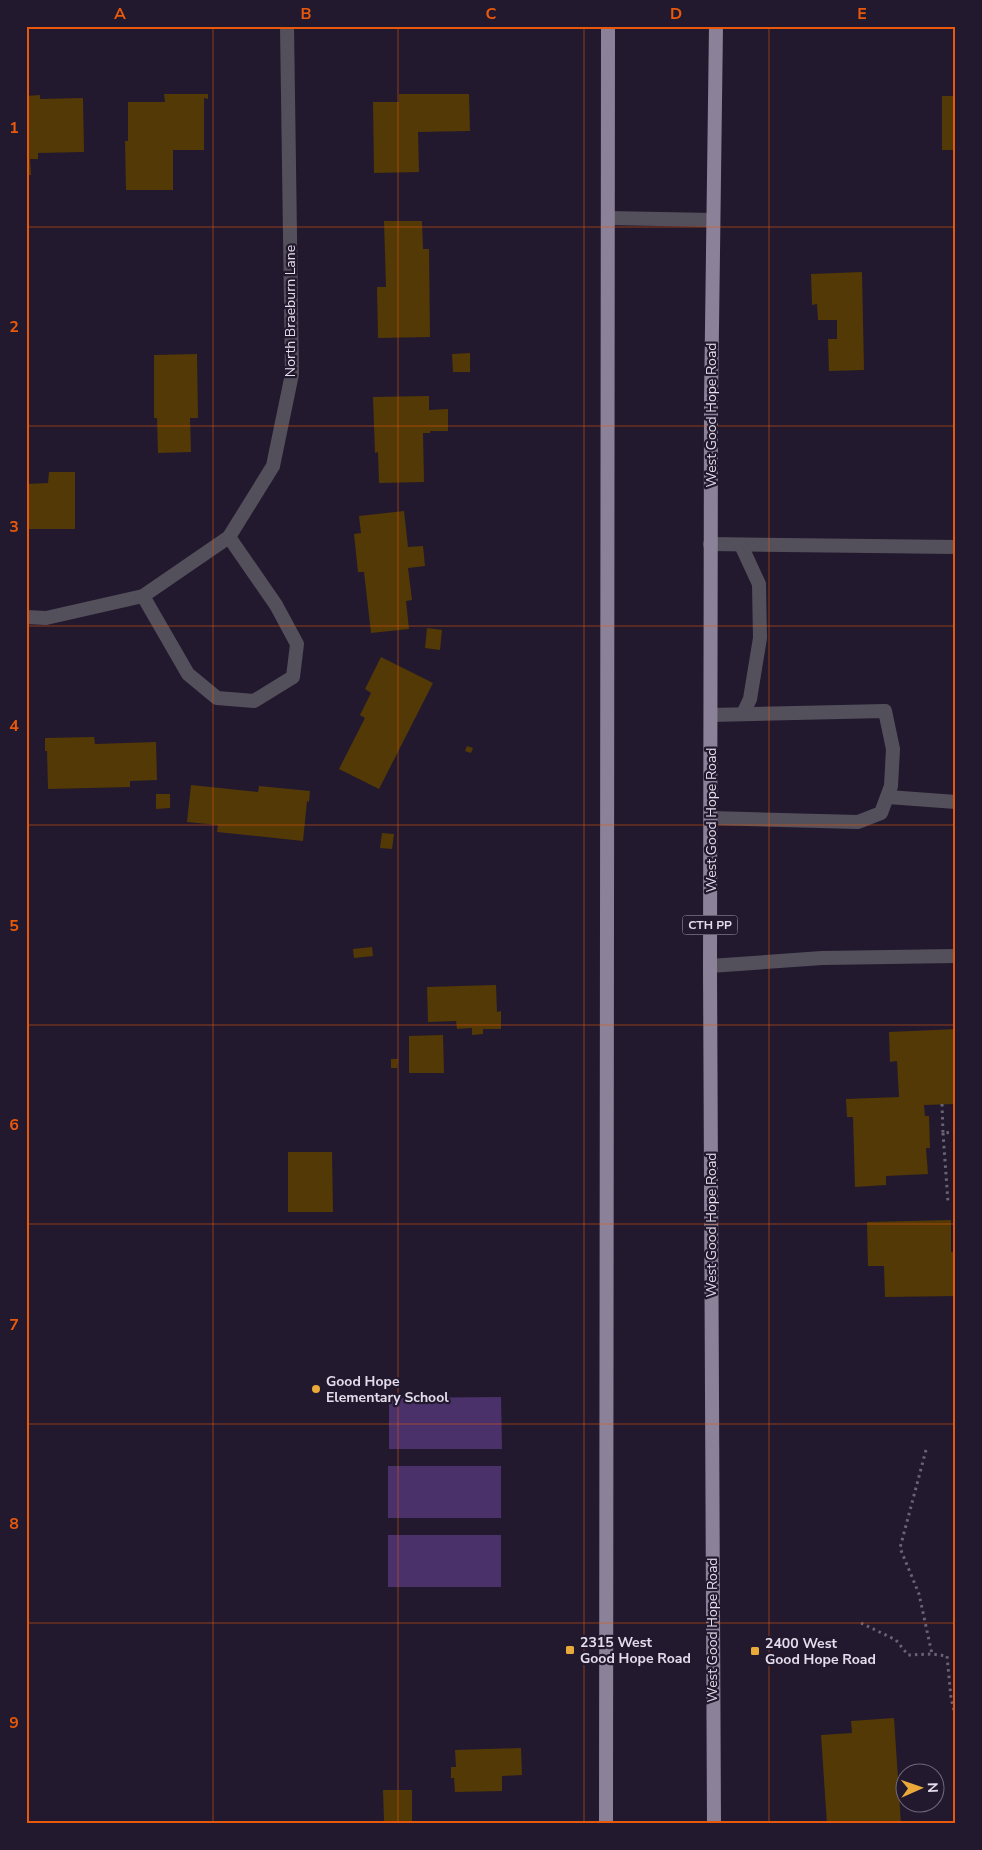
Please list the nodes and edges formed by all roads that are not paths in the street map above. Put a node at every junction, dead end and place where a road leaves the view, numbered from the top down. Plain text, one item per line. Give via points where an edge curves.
1 (287, 26) edge
2 (608, 26) edge
3 (716, 26) edge
4 (608, 218) junction
5 (713, 220) junction
6 (229, 537) junction
7 (710, 544) junction
8 (741, 545) junction
9 (956, 547) edge
10 (143, 596) junction
11 (26, 618) edge
12 (743, 714) junction
13 (711, 715) junction
14 (888, 797) junction
15 (956, 802) edge
16 (711, 818) junction
17 (956, 956) edge
18 (710, 966) junction
19 (606, 1824) edge
20 (714, 1824) edge

1 - 6 street, North Braeburn Lane via 292,374 274,466
2 - 4 main road
3 - 5 main road, West Good Hope Road / CTH PP
4 - 5 street
4 - 19 main road
5 - 7 main road, West Good Hope Road / CTH PP
6 - 10 street, North Braeburn Lane
6 - 10 street via 276,605 297,644 293,677 254,701 217,698 188,674
7 - 8 street
7 - 13 main road, West Good Hope Road / CTH PP
8 - 9 street
8 - 12 street via 759,584 760,638 750,699
10 - 11 street, North Braeburn Lane via 46,618
12 - 13 street
12 - 14 street via 885,711 893,749
13 - 16 main road, West Good Hope Road / CTH PP
14 - 15 street
14 - 16 street via 881,813 858,822
16 - 18 main road, West Good Hope Road / CTH PP
17 - 18 street via 822,958
18 - 20 main road, West Good Hope Road / CTH PP

